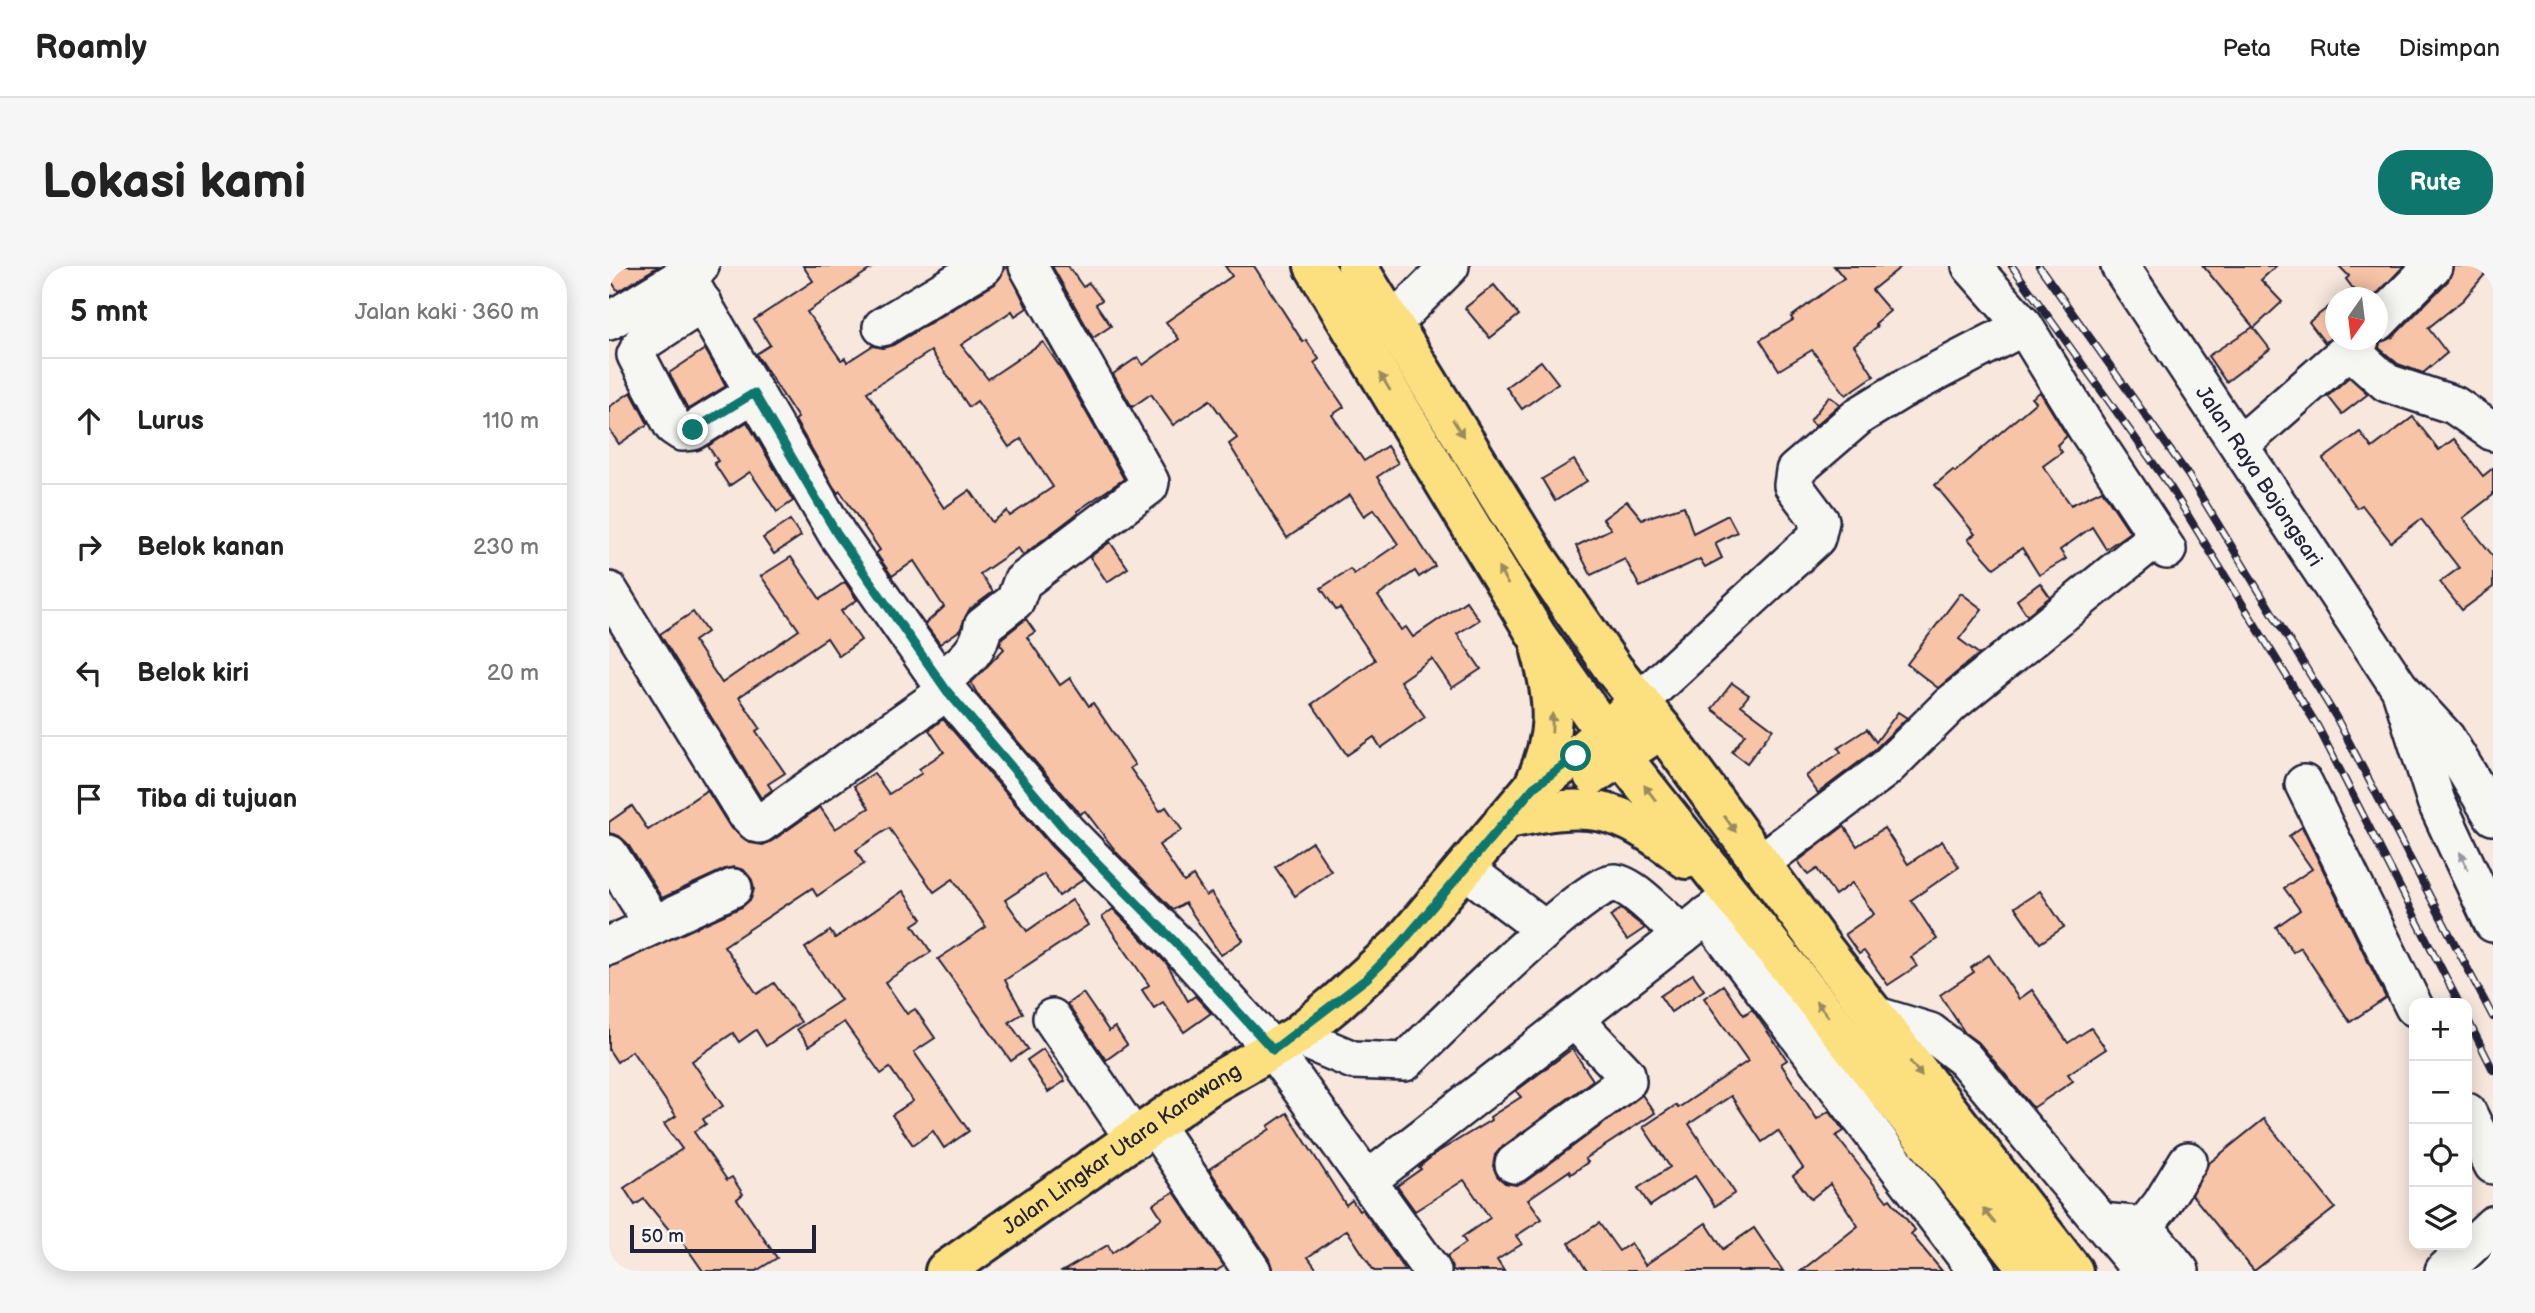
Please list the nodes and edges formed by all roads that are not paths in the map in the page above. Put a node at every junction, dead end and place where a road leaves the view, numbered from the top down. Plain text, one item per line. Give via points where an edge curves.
1 (984, 266) edge
2 (1028, 266) edge
3 (1314, 266) edge
4 (1357, 266) edge
5 (1450, 266) edge
6 (1971, 266) edge
7 (2120, 266) edge
8 (2433, 266) edge
9 (695, 276) edge
10 (2388, 312) edge
11 (609, 321) edge
12 (1393, 323) junction
13 (2024, 326) junction
14 (882, 327) dead end
15 (2349, 350) edge
16 (2359, 350) edge
17 (754, 393) junction
18 (2493, 432) edge
19 (2240, 445) junction
20 (609, 591) edge
21 (1537, 636) junction
22 (945, 685) junction
23 (2399, 687) junction
24 (1651, 715) junction
25 (1613, 743) junction
26 (2304, 785) dead end
27 (1534, 787) junction
28 (2493, 816) edge
29 (1504, 820) junction
30 (609, 854) edge
31 (1759, 864) junction
32 (1465, 869) junction
33 (733, 888) dead end
34 (1707, 915) junction
35 (2493, 923) edge
36 (655, 925) junction
37 (1545, 930) junction
38 (609, 946) edge
39 (2410, 998) edge
40 (1874, 1015) junction
41 (1052, 1018) dead end
42 (1574, 1019) junction
43 (1284, 1043) junction
44 (2472, 1122) edge
45 (1145, 1132) junction
46 (2188, 1161) dead end
47 (1514, 1164) dead end
48 (2493, 1165) edge
49 (1368, 1180) junction
50 (2101, 1222) junction
51 (2493, 1225) edge
52 (2144, 1226) junction
53 (1967, 1267) edge
54 (945, 1271) edge
55 (1252, 1271) edge
56 (1432, 1271) edge
57 (2030, 1271) edge
58 (2073, 1271) edge
59 (2142, 1271) edge
60 (2180, 1271) edge
61 (2444, 1271) edge

1 - 14 street
2 - 22 street via 1150,482 1022,582 1015,601 983,626 975,652
21 -> 3 main road
4 - 12 main road
5 - 12 street
6 - 13 street
7 - 19 street, Jalan Raya Bojongsari
8 - 10 street
9 - 11 street
9 - 17 street
9 - 17 street via 636,351 637,361 673,426 682,432
12 -> 24 main road via 1536,557
13 - 24 street via 1860,415 1795,471 1793,485 1820,521 1816,538
13 - 31 street via 2162,543 1951,704 1885,769
15 - 19 street
16 - 18 street via 2387,383 2454,405
17 - 22 street via 837,534
19 - 23 street, Jalan Raya Bojongsari
20 - 22 street via 756,823
21 - 25 main road
27 -> 21 main road via 1552,733 1548,677
22 - 43 street via 1067,832 1175,942
23 - 28 street, Jalan Raya Bojongsari via 2446,738
35 -> 23 street, Jalan Raya Bojongsari via 2436,801
24 - 25 main road, Jalan Lingkar Utara Karawang
24 -> 31 main road
25 - 27 main road, Jalan Lingkar Utara Karawang
25 - 29 main road, Jalan Lingkar Utara Karawang via 1563,794
34 -> 25 main road
26 - 39 street
27 - 29 main road, Jalan Lingkar Utara Karawang
29 - 32 main road, Jalan Lingkar Utara Karawang
29 - 34 main road via 1584,807 1636,824 1661,839
30 - 36 street
31 - 40 main road
32 - 37 street
32 - 43 main road, Jalan Lingkar Utara Karawang via 1366,979
33 - 36 street
34 - 37 street via 1612,882 1596,889
34 - 42 street
34 - 53 street
57 -> 34 main road
36 - 38 street
37 - 43 street via 1405,1062 1372,1063
40 - 50 street via 1930,1032 1964,1059
40 -> 58 main road
41 - 45 street
42 - 47 street via 1626,1073 1627,1081
42 - 49 street
43 - 45 main road, Jalan Lingkar Utara Karawang via 1210,1085
43 - 49 street
44 - 48 street
45 - 54 main road, Jalan Lingkar Utara Karawang
45 - 55 street
46 - 52 street
49 - 56 street
50 - 52 street
50 - 59 street
51 - 61 street
52 - 60 street

